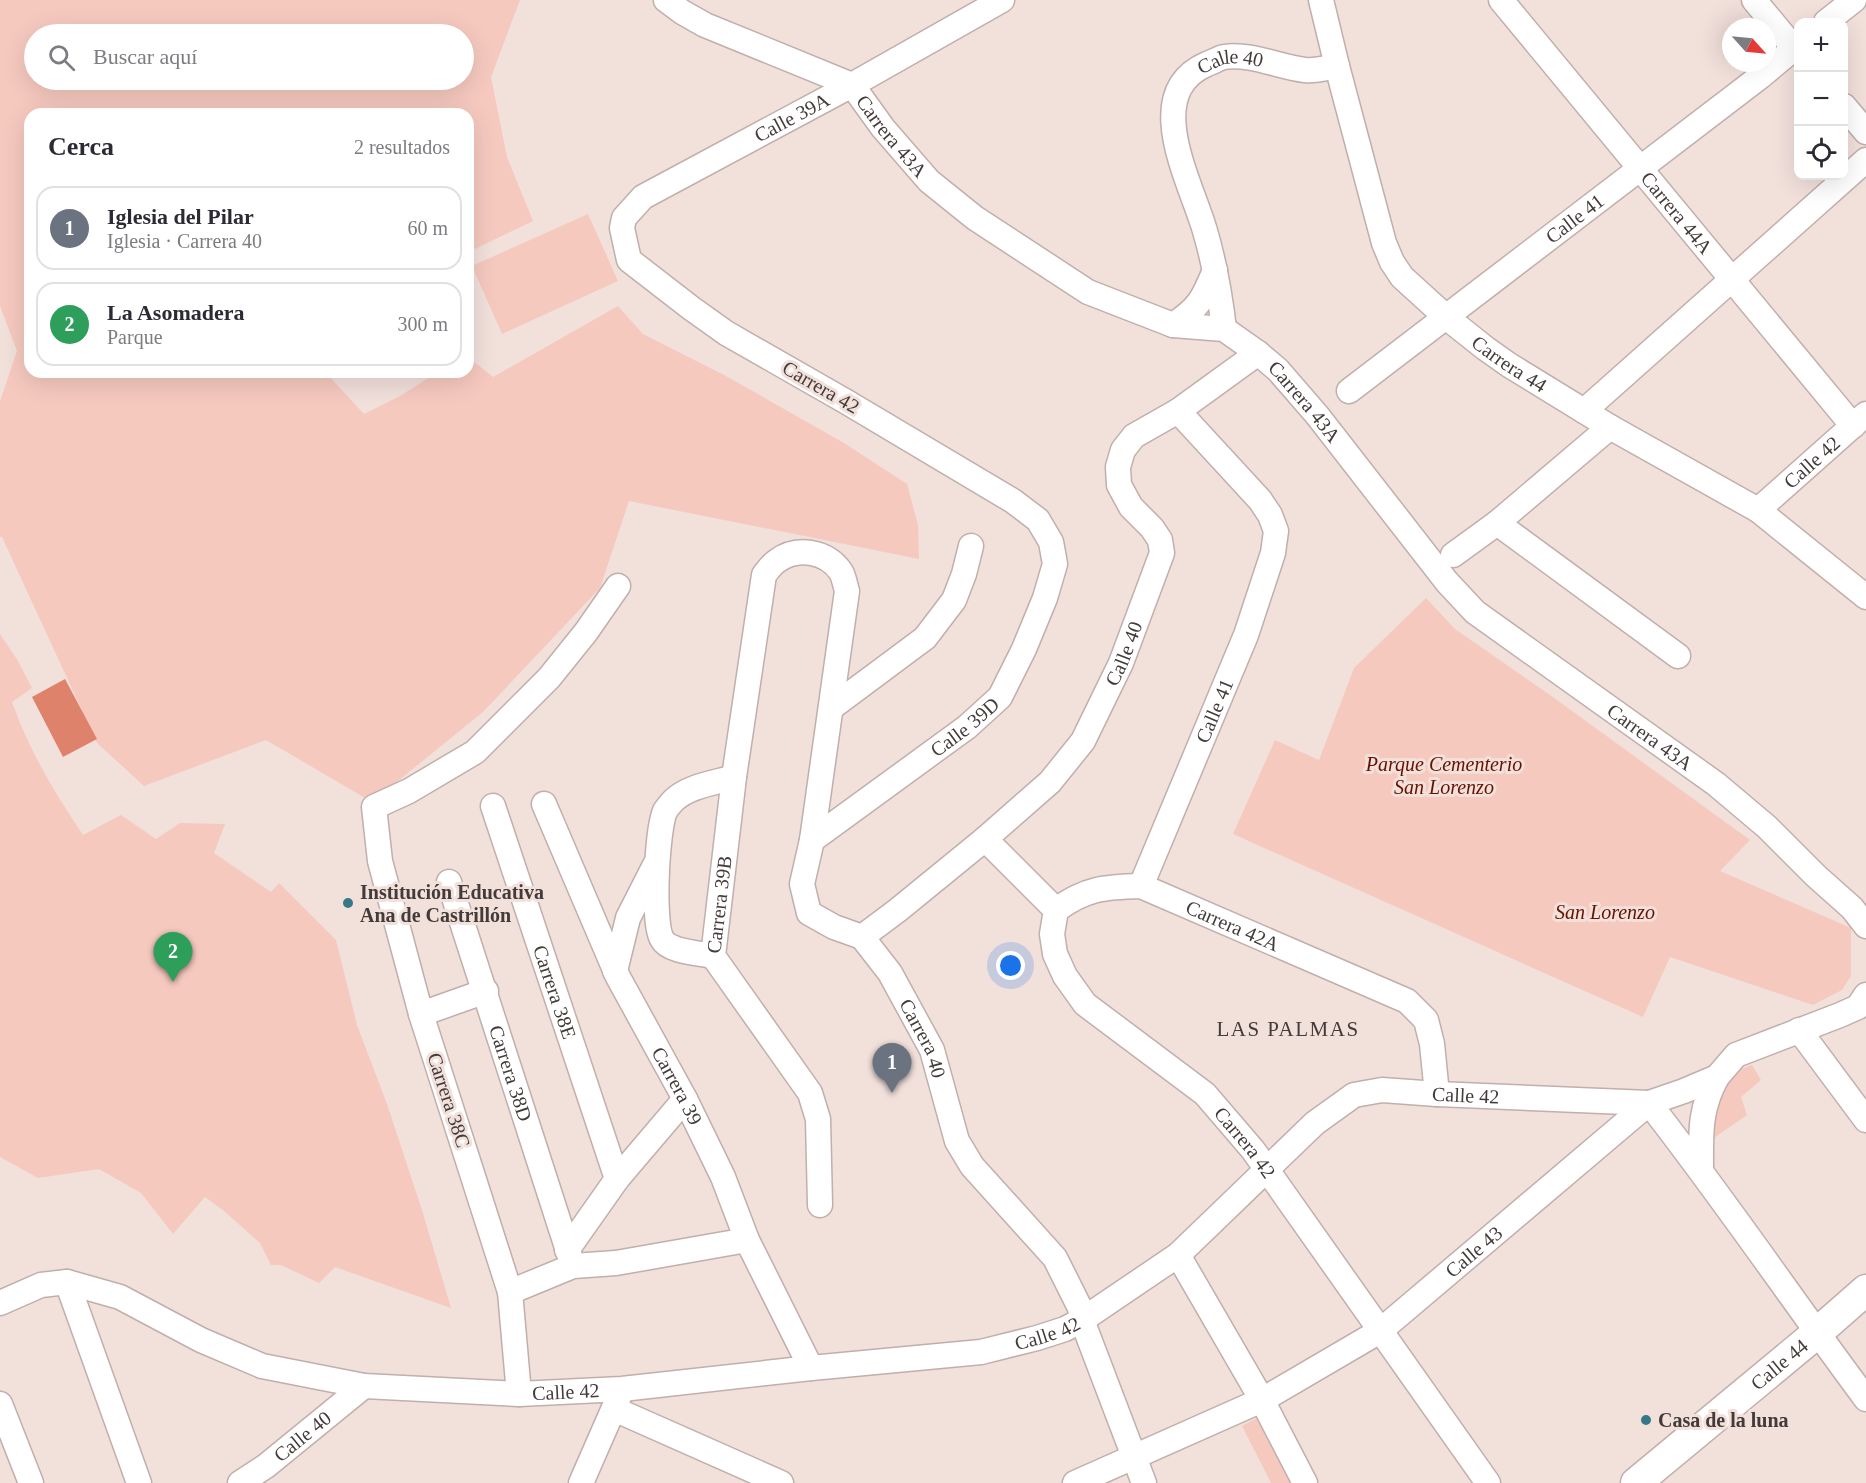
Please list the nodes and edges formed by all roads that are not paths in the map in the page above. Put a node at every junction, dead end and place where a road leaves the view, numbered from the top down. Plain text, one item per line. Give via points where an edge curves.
1 (666, 0) edge
2 (1002, 0) edge
3 (1321, 0) edge
4 (1502, 0) edge
5 (1754, 0) edge
6 (1854, 0) edge
7 (1831, 18) edge
8 (1794, 46) edge
9 (1794, 51) edge
10 (1336, 66) junction
11 (852, 85) junction
12 (1848, 111) edge
13 (1866, 132) edge
14 (1866, 160) edge
15 (1640, 168) junction
16 (643, 197) joint
17 (1215, 270) junction
18 (1732, 279) junction
19 (1446, 317) junction
20 (1173, 325) junction
21 (1224, 329) junction
22 (1258, 353) junction
23 (1349, 391) dead end
24 (1178, 411) junction
25 (1584, 411) junction
26 (1859, 420) edge
27 (1610, 427) junction
28 (1758, 510) junction
29 (1497, 523) junction
30 (971, 546) dead end
31 (1453, 555) dead end
32 (1055, 564) joint
33 (618, 586) dead end
34 (1866, 597) edge
35 (1678, 656) dead end
36 (831, 708) junction
37 (734, 777) junction
38 (544, 804) dead end
39 (493, 806) dead end
40 (985, 839) junction
41 (812, 840) junction
42 (656, 863) junction
43 (449, 882) dead end
44 (1141, 886) junction
45 (1056, 910) junction
46 (1866, 926) edge
47 (862, 937) junction
48 (713, 956) junction
49 (615, 971) junction
50 (486, 991) junction
51 (1863, 1004) edge
52 (421, 1014) junction
53 (1799, 1030) junction
54 (1717, 1077) junction
55 (1437, 1094) junction
56 (685, 1099) junction
57 (1649, 1103) junction
58 (1866, 1120) edge
59 (1701, 1170) junction
60 (1267, 1171) junction
61 (617, 1179) junction
62 (820, 1205) dead end
63 (747, 1240) junction
64 (1178, 1255) junction
65 (570, 1258) junction
66 (67, 1281) junction
67 (1866, 1290) edge
68 (510, 1292) junction
69 (0, 1303) edge
70 (1082, 1320) junction
71 (1380, 1331) junction
72 (1817, 1333) junction
73 (811, 1368) junction
74 (364, 1386) junction
75 (519, 1394) junction
76 (618, 1399) junction
77 (1866, 1399) edge
78 (1262, 1400) junction
79 (0, 1404) edge
80 (1133, 1458) junction
81 (268, 1475) edge
82 (31, 1483) edge
83 (139, 1483) edge
84 (240, 1483) edge
85 (581, 1483) edge
86 (781, 1483) edge
87 (1075, 1483) edge
88 (1144, 1483) edge
89 (1305, 1483) edge
90 (1488, 1483) edge
91 (1636, 1483) edge

1 - 11 street, Carrera 43A via 705,25
2 - 11 street, Calle 39A
3 - 10 street, Carrera 44
4 - 15 street, Carrera 44A
5 - 8 street
6 - 7 street
9 - 15 street, Calle 41
10 - 17 street, Calle 40 via 1307,70 1251,58 1224,57 1195,70 1179,88 1172,111 1174,140
10 - 19 street, Carrera 44 via 1388,252 1402,277
11 - 16 street, Calle 39A
11 - 20 street, Carrera 43A via 929,181 975,218 1088,292
12 - 13 street
14 - 18 street
15 - 18 street, Carrera 44A
15 - 19 street, Calle 41
16 - 32 street, Carrera 42 via 624,218 622,228 629,260 726,333 1013,501 1038,520 1051,542
17 - 20 street via 1192,313
17 - 21 street, Calle 40
18 - 25 street
18 - 26 street, Carrera 44A
19 - 23 street, Calle 41
19 - 25 street, Carrera 44 via 1509,365
20 - 21 street, Carrera 43A
21 - 22 street, Carrera 43A
22 - 24 street, Calle 40
22 - 46 street, Carrera 43A via 1317,415 1447,582 1475,612 1716,784 1767,827
24 - 40 street, Calle 40 via 1134,436 1123,450 1118,467 1119,484 1131,507 1160,540 1162,553 1120,663 1083,741 1050,782
24 - 44 street, Calle 41 via 1260,500 1276,531 1273,553 1246,635
25 - 27 street, Carrera 44
26 - 28 street, Calle 42
27 - 28 street, Carrera 44
27 - 29 street
28 - 34 street, Carrera 44
29 - 31 street
29 - 35 street
30 - 36 street via 954,600 925,638
32 - 41 street, Calle 39D via 1024,649 999,697 967,727
33 - 52 street, Carrera 38C via 549,678 475,752 374,807 380,861
36 - 37 street, Carrera 39B via 847,591 841,573 828,560 812,552 793,553 776,561 764,575
36 - 41 street
37 - 42 street via 686,791 674,800 665,811
37 - 48 street, Carrera 39B
38 - 49 street, Carrera 39
39 - 61 street, Carrera 38E
40 - 45 street
40 - 47 street, Calle 40
41 - 47 street via 802,884 809,913
42 - 48 street via 657,925 662,940 673,948
42 - 49 street via 628,918
43 - 50 street, Carrera 38D
44 - 45 street, Carrera 42A via 1099,889 1072,898
44 - 55 street, Carrera 42A via 1407,1001 1426,1020
45 - 60 street, Carrera 42 via 1052,934 1055,954 1085,1004 1205,1094
47 - 70 street, Carrera 40 via 891,973 932,1050 957,1141 972,1166 1054,1258 1080,1308
48 - 62 street, Carrera 39B via 810,1093 818,1119
49 - 56 street, Carrera 39
50 - 52 street
50 - 65 street, Carrera 38D
51 - 53 street, Calle 43
52 - 68 street, Carrera 38C
53 - 54 street, Calle 43 via 1736,1055
53 - 58 street
54 - 57 street, Calle 43
54 - 59 street via 1701,1120
55 - 57 street, Calle 42
55 - 60 street, Calle 42 via 1382,1090 1354,1095 1315,1123
56 - 61 street
56 - 63 street, Carrera 39 via 723,1177
57 - 59 street
57 - 71 street, Calle 43
59 - 72 street
60 - 64 street, Calle 42
60 - 71 street, Carrera 42
61 - 65 street
63 - 65 street via 616,1263
63 - 73 street, Carrera 39
64 - 70 street, Calle 42
64 - 78 street
65 - 68 street
66 - 69 street via 41,1285
66 - 74 street, Calle 42 via 120,1297 201,1340 262,1366
66 - 83 street
67 - 72 main road, Calle 44
68 - 75 street, Carrera 38C
70 - 73 street, Calle 42 via 1037,1338 981,1352
70 - 80 street, Carrera 40
71 - 78 street, Calle 43
71 - 90 street, Carrera 42
72 - 77 street
72 - 91 main road, Calle 44
73 - 76 street, Calle 42
74 - 75 street, Calle 42
74 - 81 street, Calle 40
75 - 76 street, Calle 42
76 - 85 street
76 - 86 street
78 - 80 street, Calle 43
78 - 89 street
79 - 82 street
80 - 87 street, Calle 43
80 - 88 street, Carrera 40
81 - 84 street, Calle 40

